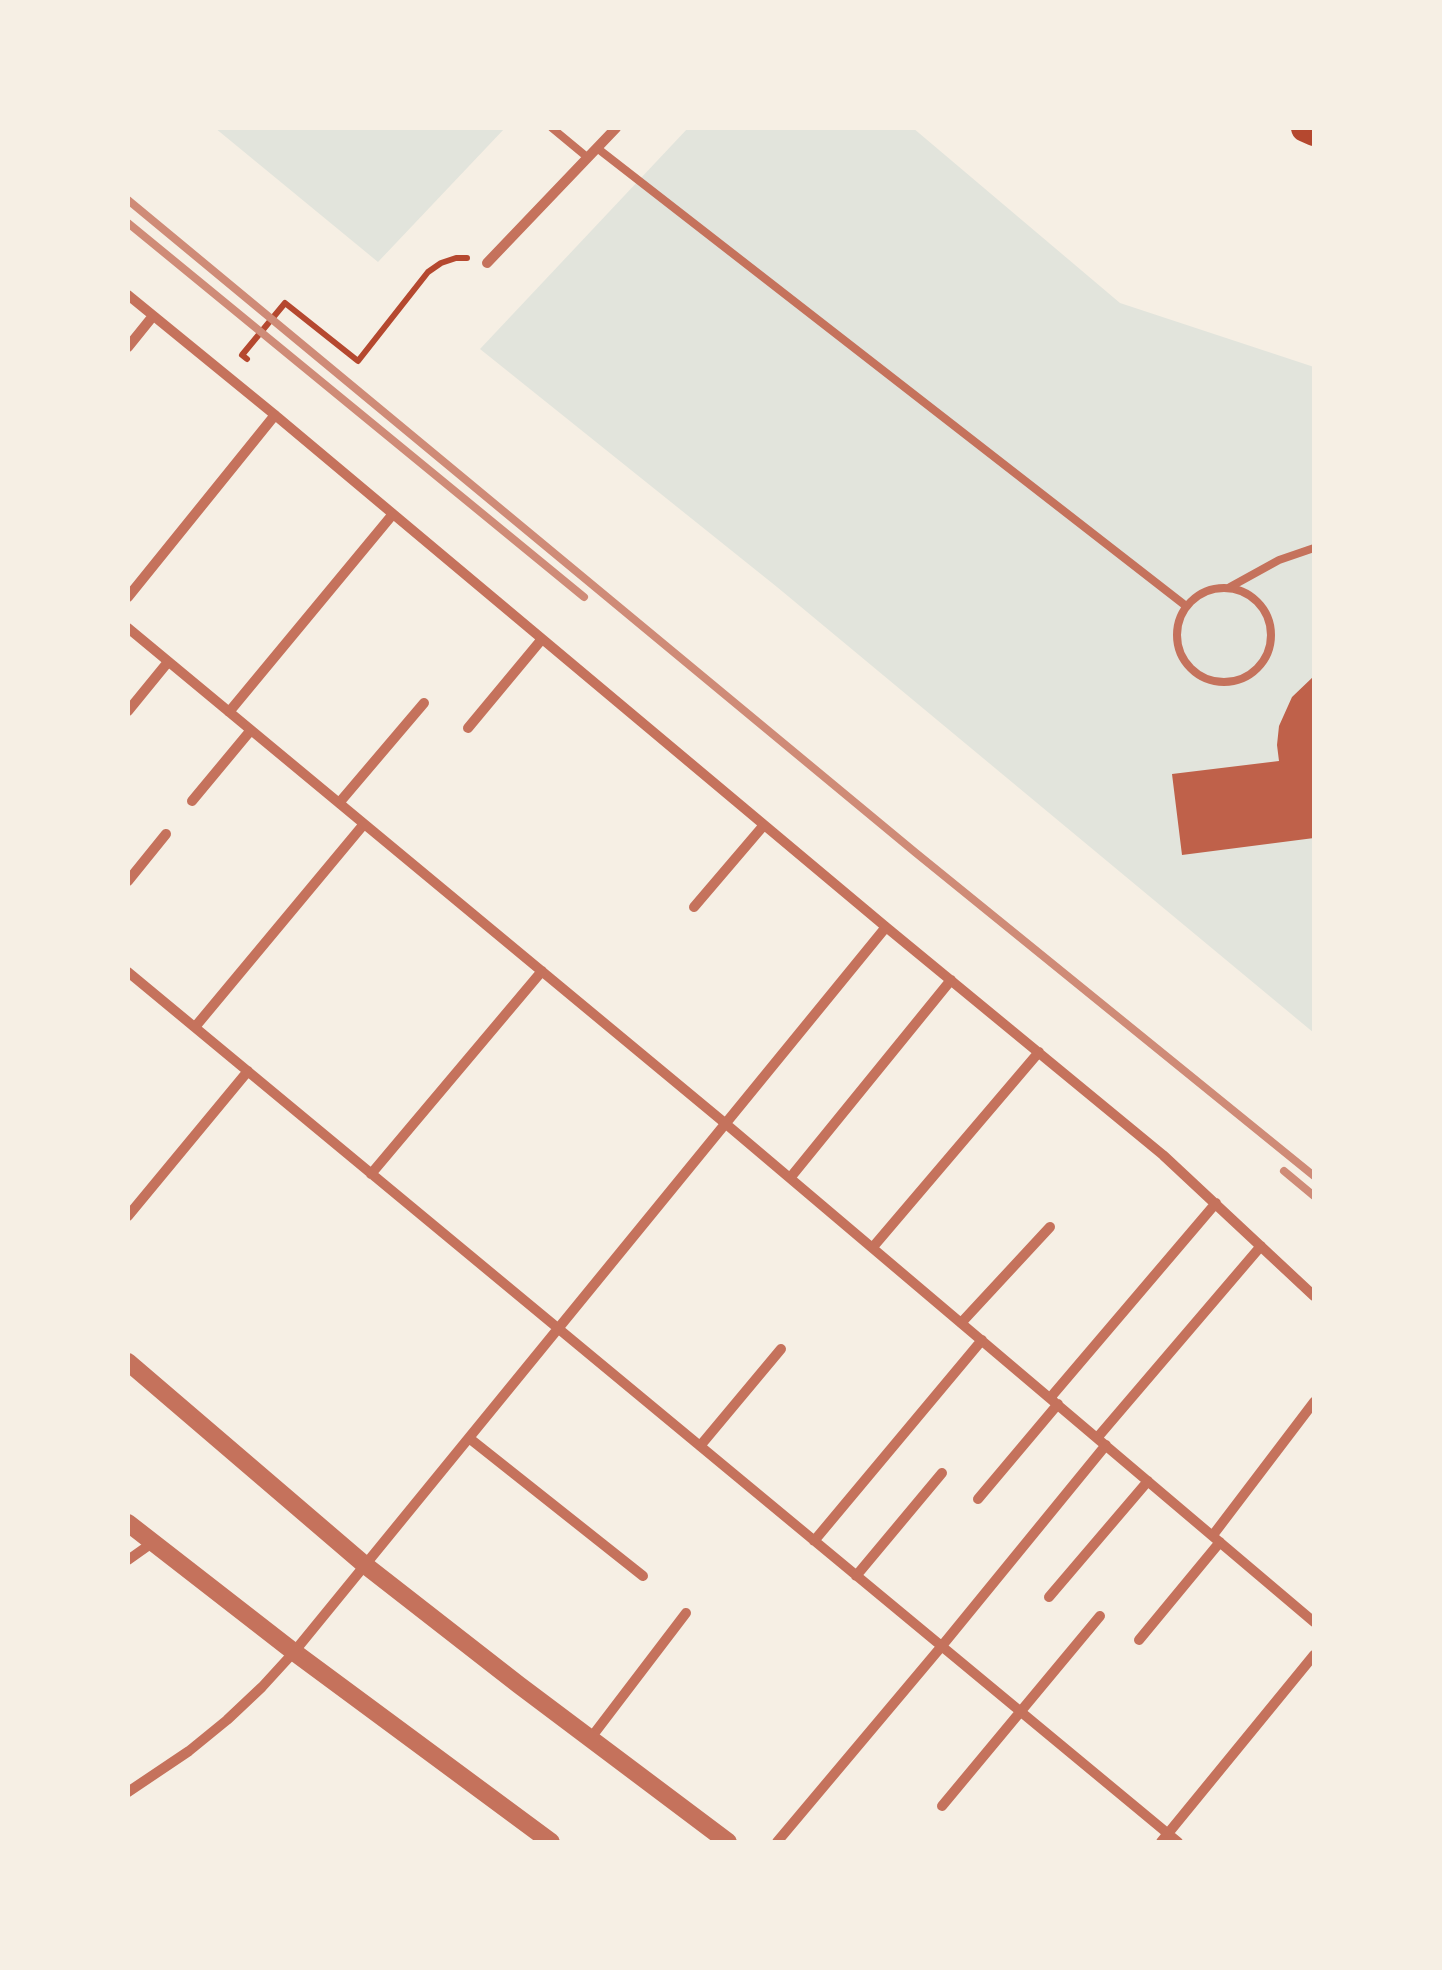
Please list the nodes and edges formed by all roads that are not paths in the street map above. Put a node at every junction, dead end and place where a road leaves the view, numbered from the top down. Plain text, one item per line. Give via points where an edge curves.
1 (552, 128) edge
2 (616, 128) edge
3 (1304, 128) edge
4 (1314, 132) edge
5 (596, 148) junction
6 (587, 158) junction
7 (487, 262) road end
8 (128, 296) edge
9 (153, 316) junction
10 (128, 347) edge
11 (276, 416) junction
12 (393, 514) junction
13 (1314, 548) edge
14 (1230, 587) junction
15 (128, 597) edge
16 (1186, 606) junction
17 (128, 628) edge
18 (542, 640) junction
19 (168, 662) junction
20 (424, 703) dead end
21 (128, 711) edge
22 (229, 712) junction
23 (468, 728) dead end
24 (251, 730) junction
25 (192, 802) dead end
26 (340, 803) junction
27 (364, 824) junction
28 (764, 825) junction
29 (166, 834) dead end
30 (128, 881) edge
31 (694, 907) dead end
32 (886, 927) junction
33 (542, 971) junction
34 (128, 972) edge
35 (952, 980) junction
36 (194, 1027) junction
37 (1039, 1052) junction
38 (248, 1071) junction
39 (726, 1124) junction
40 (371, 1174) junction
41 (790, 1178) junction
42 (1216, 1203) junction
43 (128, 1216) edge
44 (1050, 1227) dead end
45 (1261, 1246) junction
46 (872, 1247) junction
47 (1314, 1296) edge
48 (962, 1323) junction
49 (558, 1328) junction
50 (982, 1340) junction
51 (781, 1349) dead end
52 (128, 1362) edge
53 (1054, 1401) junction
54 (1314, 1402) edge
55 (469, 1438) junction
56 (1101, 1441) junction
57 (700, 1446) junction
58 (942, 1473) dead end
59 (1148, 1481) junction
60 (978, 1500) dead end
61 (128, 1523) edge
62 (1216, 1539) junction
63 (814, 1540) junction
64 (152, 1543) junction
65 (128, 1560) edge
66 (365, 1565) junction
67 (643, 1576) dead end
68 (856, 1576) junction
69 (1049, 1596) dead end
70 (686, 1613) dead end
71 (1100, 1616) dead end
72 (1314, 1622) edge
73 (1139, 1640) dead end
74 (942, 1646) junction
75 (294, 1652) junction
76 (1314, 1655) edge
77 (1020, 1712) junction
78 (590, 1739) junction
79 (128, 1792) edge
80 (942, 1806) dead end
81 (1165, 1838) edge
82 (552, 1842) edge
83 (728, 1842) edge
84 (777, 1842) edge
85 (1178, 1842) edge

1 - 6 lane
2 - 5 street
3 - 4 highway
5 - 6 street
5 - 16 lane
6 - 7 street
8 - 9 street
9 - 10 street
9 - 11 street
11 - 12 street
11 - 15 street
12 - 18 street
12 - 22 street
13 - 14 lane
14 - 16 lane via 1205,590
14 - 16 lane via 1251,594 1267,611 1273,633 1254,674 1209,681 1190,669 1177,638
17 - 19 street
18 - 23 street
18 - 28 street
19 - 21 street
19 - 22 street
20 - 26 street
22 - 24 street
24 - 25 street
24 - 26 street
26 - 27 street
27 - 33 street
27 - 36 street
28 - 31 street
28 - 32 street
29 - 30 street
32 - 35 street
32 - 39 street
33 - 39 street
33 - 40 street
34 - 36 street
35 - 37 street
35 - 41 street
36 - 38 street
37 - 42 street
37 - 46 street
38 - 40 street
38 - 43 street
39 - 41 street
39 - 49 street
40 - 49 street
41 - 46 street
42 - 45 street
42 - 53 street
44 - 48 street
45 - 47 street
45 - 56 street
46 - 48 street
48 - 50 street
49 - 55 street
49 - 57 street
50 - 53 street
50 - 63 street
51 - 57 street
52 - 66 street
53 - 56 street
53 - 60 street
54 - 62 street
55 - 66 street
55 - 67 street
56 - 59 street
56 - 74 street
57 - 63 street
58 - 68 street
59 - 62 street
59 - 69 street
61 - 64 street
62 - 72 street
62 - 73 street
63 - 68 street
64 - 65 street
64 - 75 street
66 - 75 street
66 - 78 street
68 - 74 street
70 - 78 street
71 - 77 street
74 - 77 street
74 - 84 street
75 - 79 street via 227,1720
75 - 82 street
76 - 81 street
77 - 80 street
77 - 81 street
78 - 83 street
81 - 85 street

